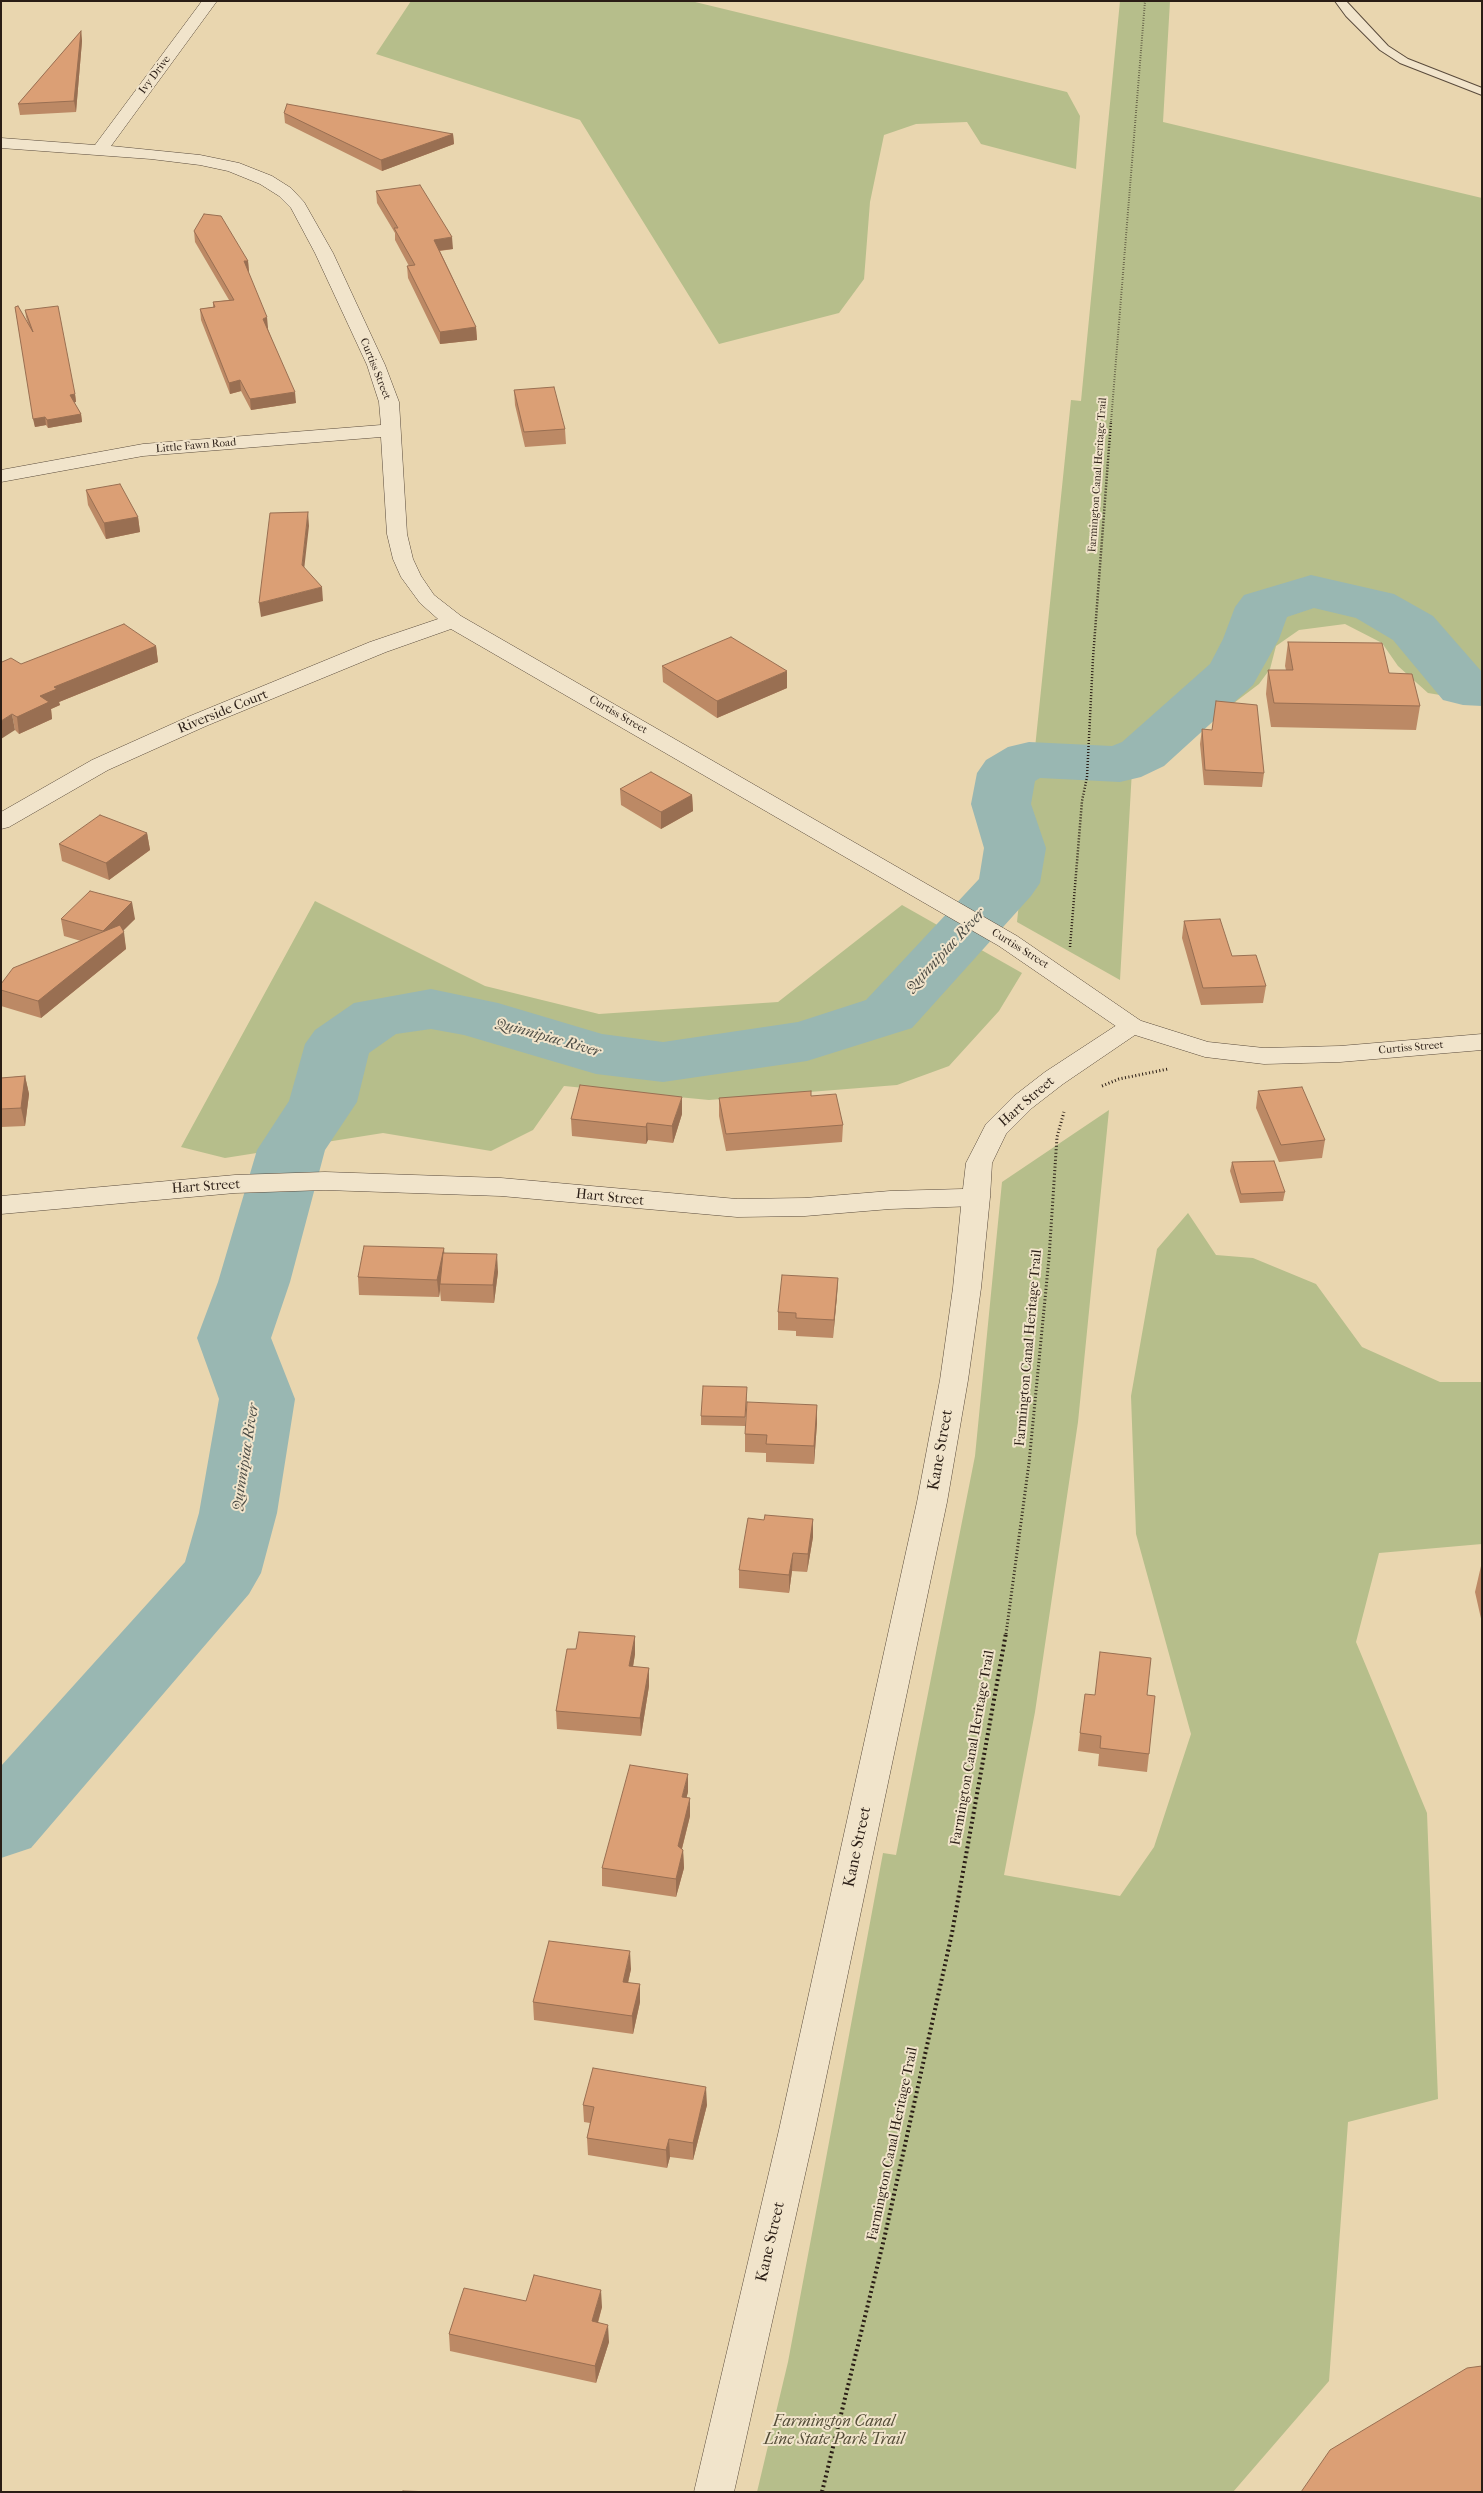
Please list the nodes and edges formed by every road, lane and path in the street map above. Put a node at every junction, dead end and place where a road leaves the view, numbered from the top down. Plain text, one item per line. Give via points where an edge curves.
1 (210, 1) edge
2 (1145, 1) edge
3 (1340, 1) edge
4 (1482, 92) edge
5 (1, 143) edge
6 (100, 150) junction
7 (392, 430) junction
8 (1, 476) edge
9 (453, 621) junction
10 (1, 822) edge
11 (1070, 951) dead end
12 (1132, 1026) junction
13 (1482, 1042) edge
14 (1170, 1068) dead end
15 (1098, 1088) dead end
16 (1071, 1107) dead end
17 (976, 1197) junction
18 (1, 1205) edge
19 (714, 2492) edge
20 (822, 2492) edge

1 - 6 street, Ivy Drive
2 - 11 path, Farmington Canal Heritage Trail via 1121,288 1088,777 1082,802
3 - 4 lane via 1384,48 1404,60
5 - 6 street, Curtiss Street
6 - 7 street, Curtiss Street via 200,160 233,167 266,180 285,192 298,206 324,253 376,365 389,402
7 - 8 street, Little Fawn Road via 143,450
7 - 9 street, Curtiss Street via 397,534 402,559 426,599
9 - 10 street, Riverside Court via 378,647 198,721 100,765
9 - 12 street, Curtiss Street via 1008,941
12 - 13 street, Curtiss Street via 1205,1048 1264,1056 1340,1054
12 - 17 street, Hart Street via 1054,1078 994,1130 980,1163
14 - 15 path
16 - 20 path, Farmington Canal Heritage Trail via 1063,1113 1057,1137 1029,1464 1013,1594 992,1712 941,1981 885,2235
17 - 18 street, Hart Street via 737,1208 492,1187 325,1181 236,1184
17 - 19 street, Kane Street via 967,1288 932,1502 797,2130

